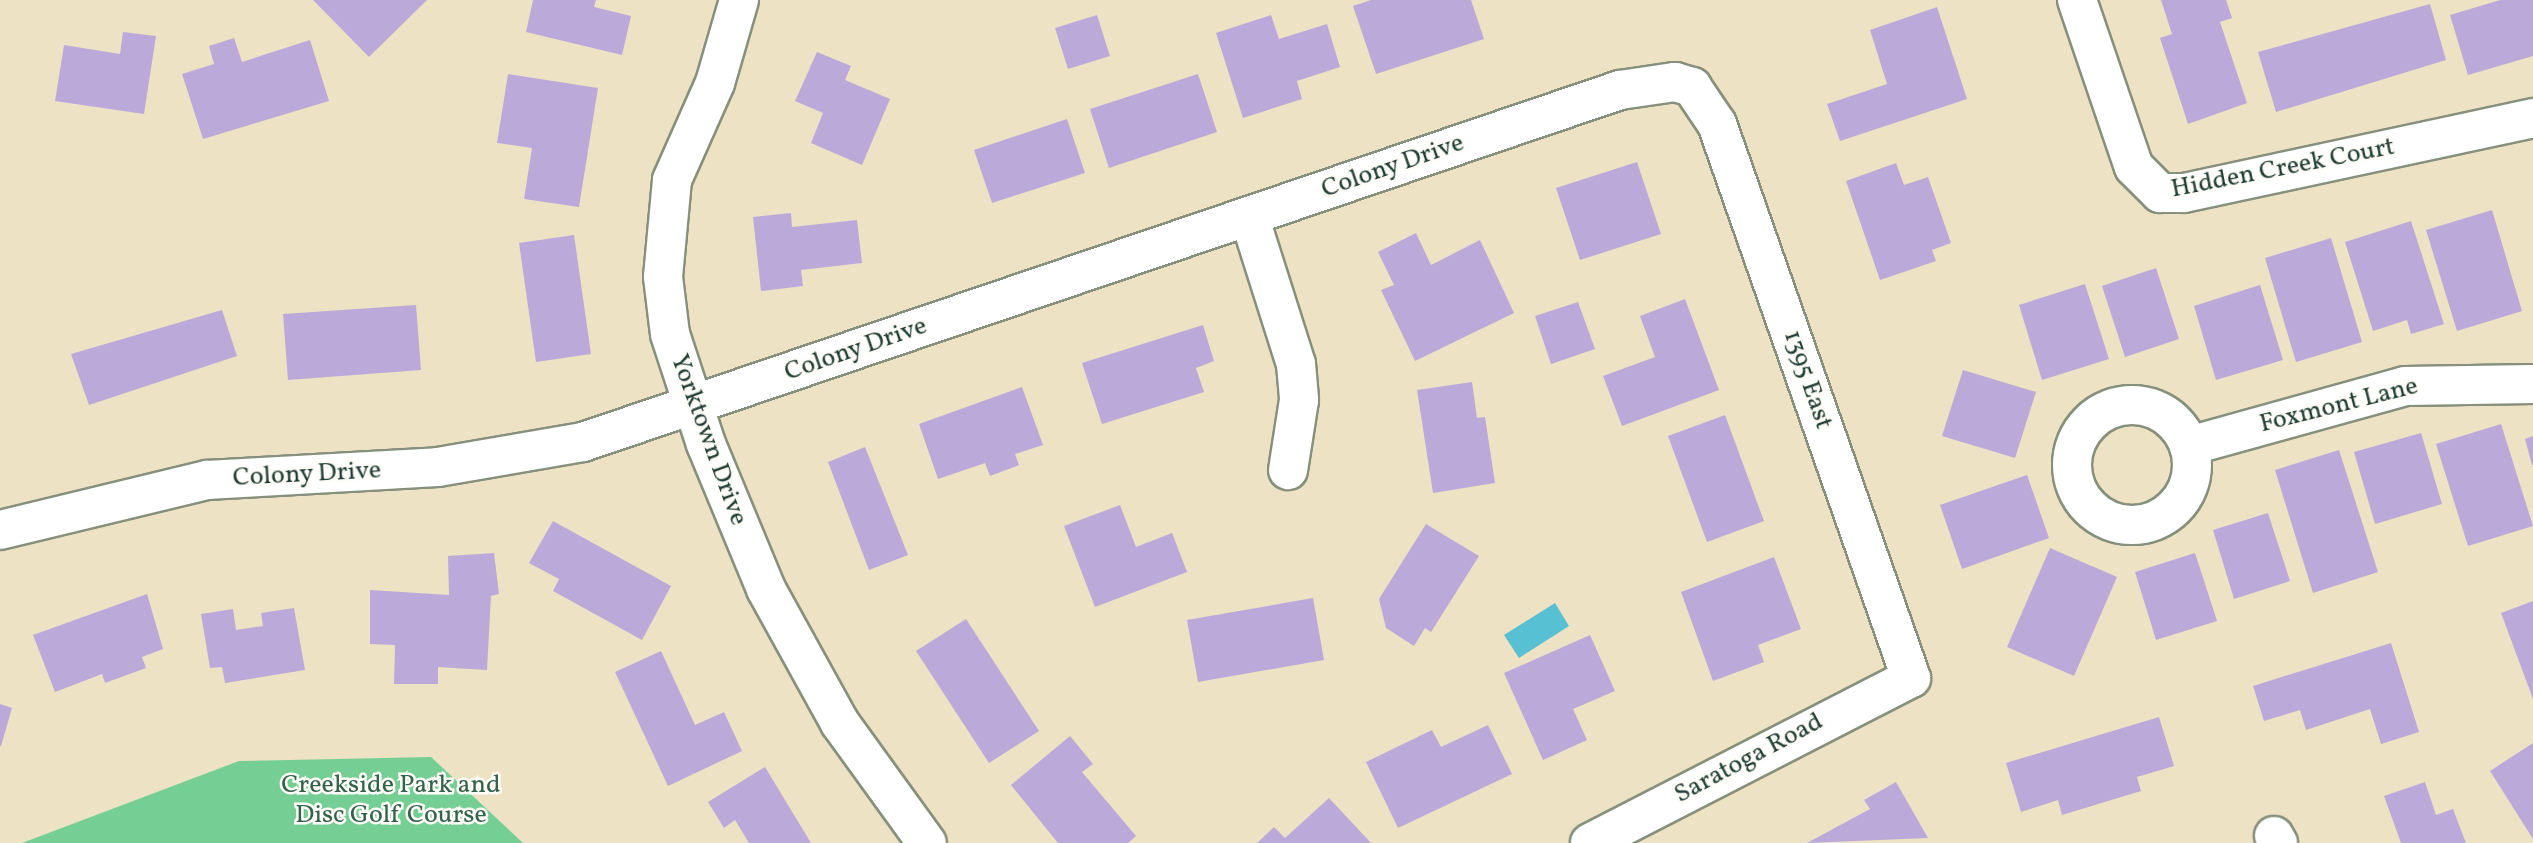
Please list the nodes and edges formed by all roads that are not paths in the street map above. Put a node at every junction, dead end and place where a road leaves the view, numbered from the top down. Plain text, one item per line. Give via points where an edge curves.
1 (738, 0) edge
2 (2077, 0) edge
3 (1692, 87) joint
4 (2533, 118) edge
5 (1249, 216) junction
6 (2533, 384) edge
7 (692, 406) junction
8 (2189, 446) dead end
9 (1288, 470) dead end
10 (0, 530) edge
11 (1911, 678) joint
12 (927, 843) edge
13 (1590, 843) edge

1 - 7 street, Yorktown Drive via 715,83 679,157 667,209 665,306
2 - 4 street, Hidden Creek Court via 2134,167 2160,193 2184,193
3 - 5 street, Colony Drive via 1638,84
3 - 11 street, 1395 East via 1722,138
5 - 7 street, Colony Drive
5 - 9 street via 1298,373
6 - 8 street, Foxmont Lane via 2406,386
7 - 10 street, Colony Drive via 536,453 438,467 207,480
7 - 12 street, Yorktown Drive via 799,655 875,775
11 - 13 street, Saratoga Road

